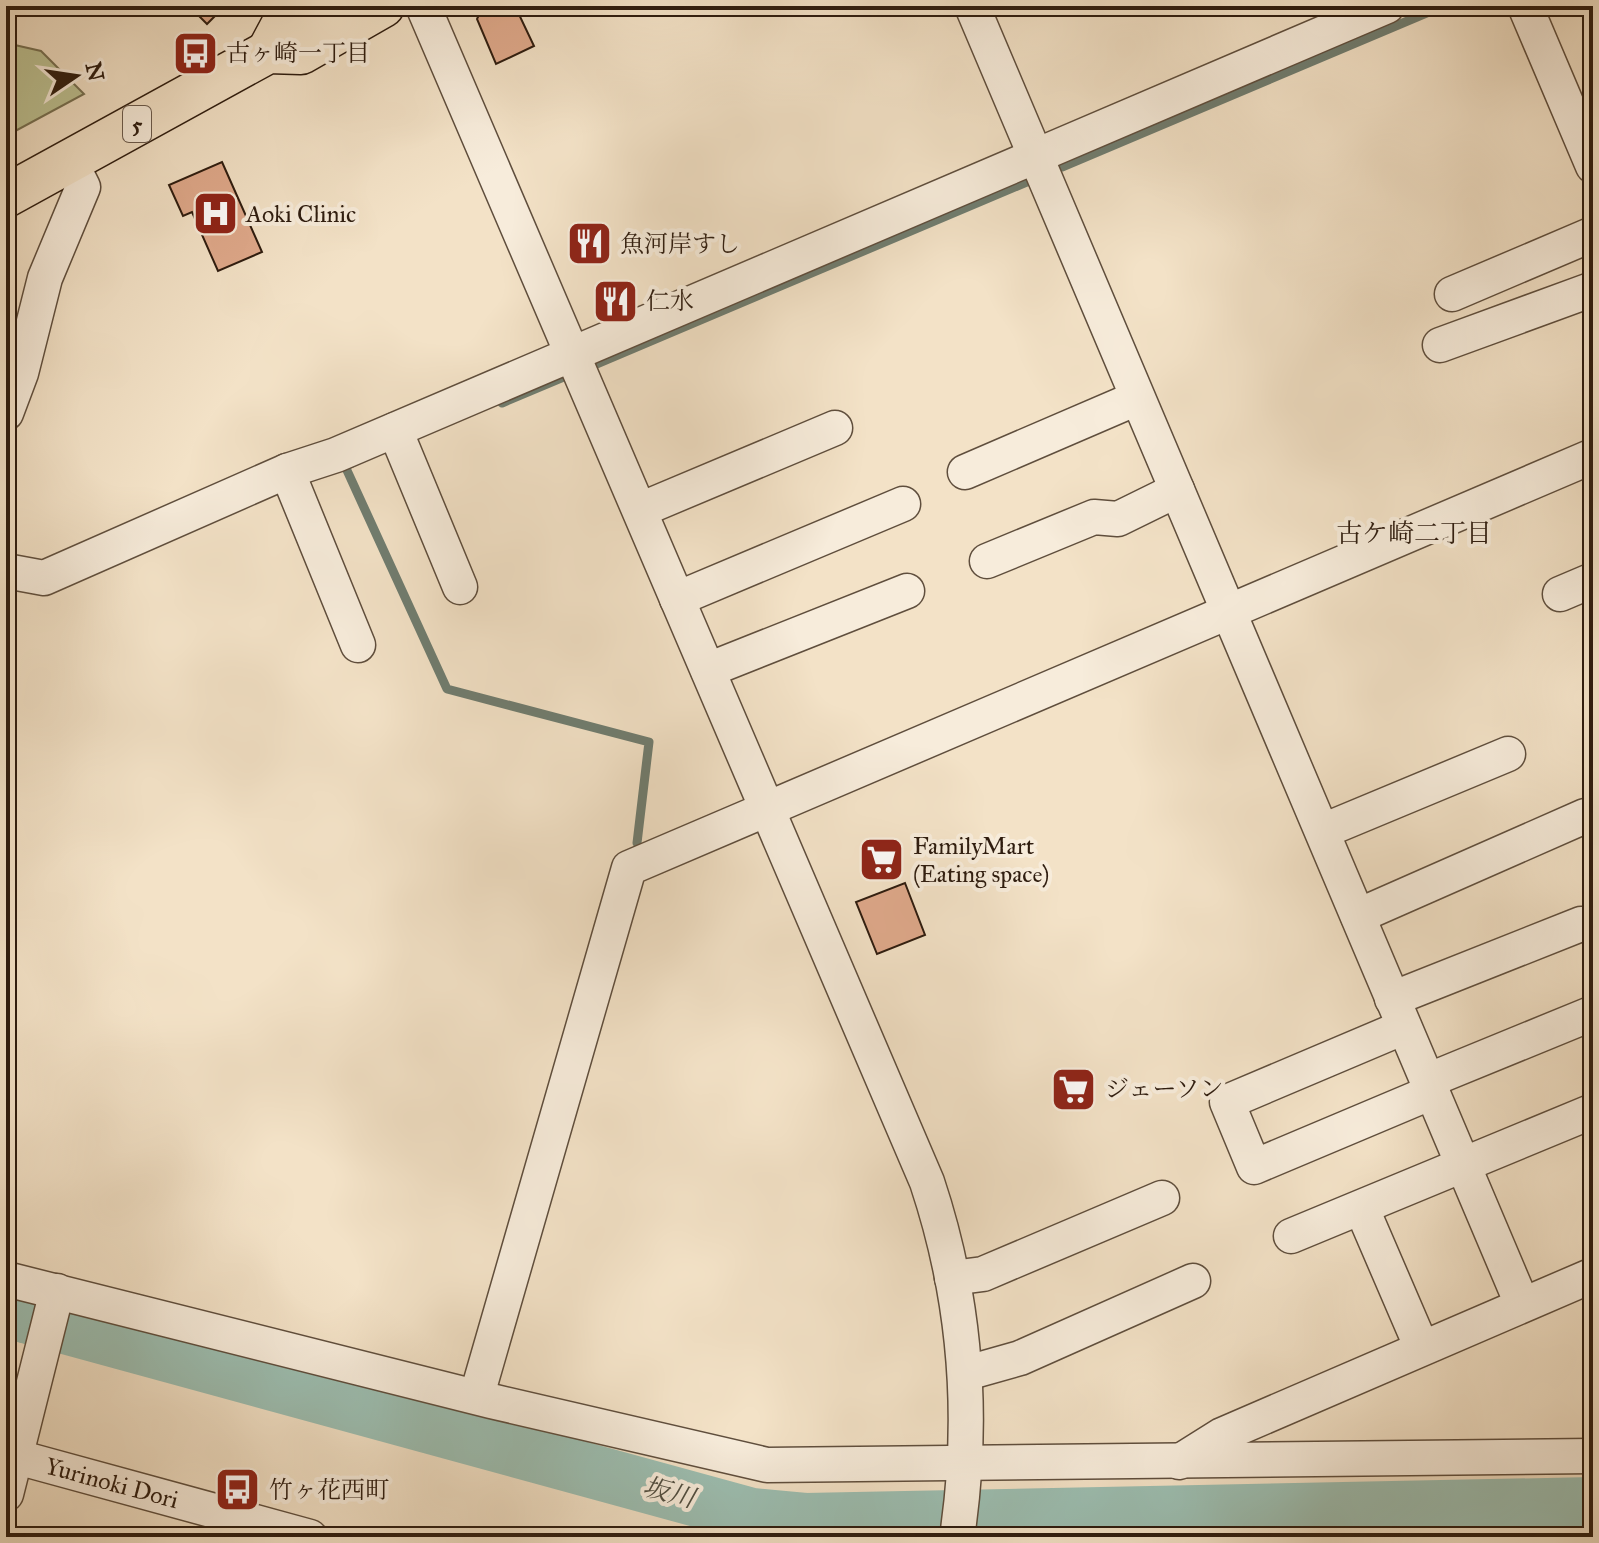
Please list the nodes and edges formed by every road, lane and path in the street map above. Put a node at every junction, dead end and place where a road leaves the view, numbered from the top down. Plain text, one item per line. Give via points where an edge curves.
1 (383, 6) edge
2 (423, 6) edge
3 (972, 6) edge
4 (1387, 6) edge
5 (1525, 6) edge
6 (285, 22) edge
7 (1034, 156) junction
8 (70, 161) junction
9 (1593, 166) edge
10 (6, 196) edge
11 (1593, 234) edge
12 (1593, 289) edge
13 (1452, 294) dead end
14 (1440, 345) dead end
15 (573, 353) junction
16 (1137, 398) junction
17 (6, 413) edge
18 (835, 428) dead end
19 (395, 430) junction
20 (1593, 456) edge
21 (287, 471) junction
22 (965, 472) dead end
23 (1177, 490) junction
24 (903, 504) dead end
25 (640, 510) junction
26 (987, 561) dead end
27 (6, 571) edge
28 (1593, 580) edge
29 (460, 587) dead end
30 (907, 591) dead end
31 (1560, 594) dead end
32 (677, 599) junction
33 (1228, 611) junction
34 (358, 645) dead end
35 (708, 670) junction
36 (1508, 754) dead end
37 (767, 810) junction
38 (1585, 816) dead end
39 (1323, 831) junction
40 (1358, 916) junction
41 (1581, 924) dead end
42 (1398, 1013) junction
43 (1593, 1013) edge
44 (1429, 1087) junction
45 (1593, 1111) edge
46 (1463, 1166) junction
47 (1162, 1198) dead end
48 (1362, 1209) junction
49 (1291, 1236) dead end
50 (1593, 1275) edge
51 (952, 1278) junction
52 (6, 1279) edge
53 (1193, 1281) dead end
54 (56, 1295) junction
55 (1522, 1304) junction
56 (1421, 1346) junction
57 (967, 1373) junction
58 (477, 1395) junction
59 (11, 1456) edge
60 (1593, 1456) edge
61 (1179, 1462) junction
62 (966, 1468) junction
63 (6, 1494) edge
64 (310, 1537) edge
65 (957, 1537) edge

1 - 6 main road, 5 via 301,53
2 - 15 street
3 - 7 street
4 - 7 street
5 - 9 street
6 - 8 main road, 5
7 - 15 street
7 - 16 street
8 - 10 main road, 5
8 - 17 street via 83,187 45,278
11 - 13 street
12 - 14 street
15 - 19 street
15 - 25 street
16 - 22 street
16 - 23 street
18 - 25 street
19 - 21 street
19 - 29 street
20 - 33 street
21 - 27 street via 44,578
21 - 34 street
23 - 26 street via 1118,519 1094,517
23 - 33 street
24 - 32 street
25 - 32 street
28 - 31 street
30 - 35 street
32 - 35 street
33 - 37 street
33 - 39 street
35 - 37 street
36 - 39 street
37 - 51 street via 927,1182
37 - 58 street via 629,868
38 - 40 street
39 - 40 street
40 - 42 street
41 - 42 street
42 - 44 street
42 - 44 street via 1227,1102 1254,1167
43 - 44 street
44 - 46 street
45 - 46 street
46 - 48 street
46 - 55 street
47 - 51 street via 983,1274
48 - 49 street
48 - 56 street
50 - 55 street
51 - 57 street
52 - 54 street
53 - 57 street via 1020,1358
54 - 58 street
54 - 59 street
55 - 56 street
56 - 61 street via 1222,1435
57 - 62 street
58 - 62 street via 767,1465
59 - 63 street
59 - 64 street, Yurinoki Dori
60 - 61 street
61 - 62 street
62 - 65 street

